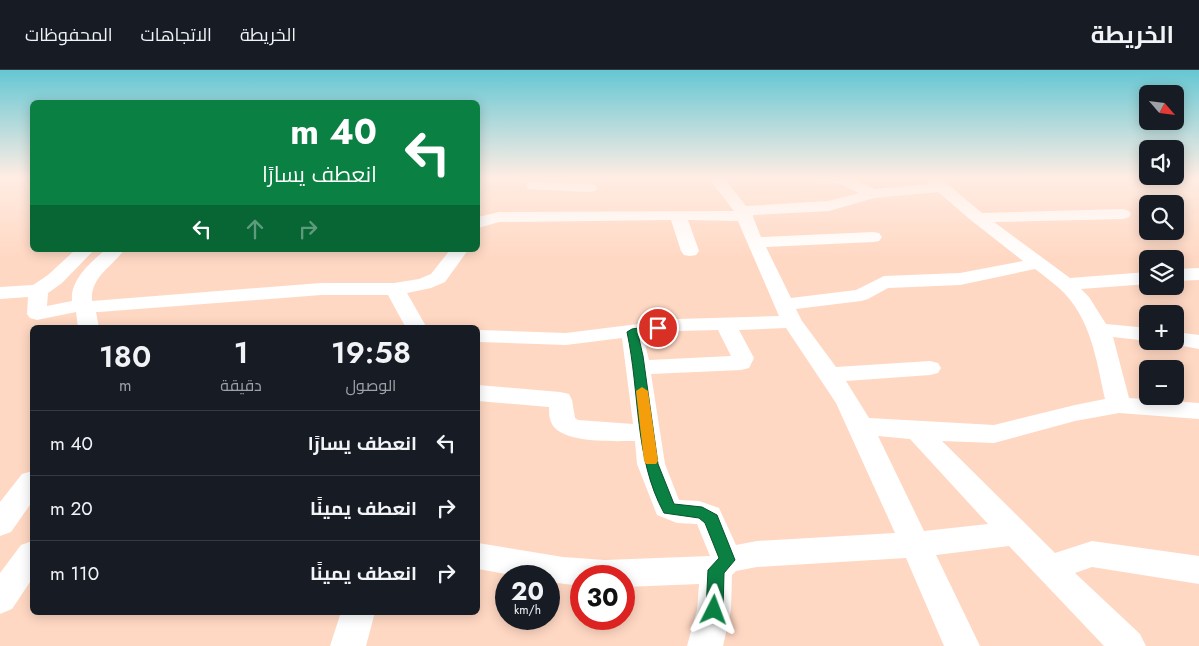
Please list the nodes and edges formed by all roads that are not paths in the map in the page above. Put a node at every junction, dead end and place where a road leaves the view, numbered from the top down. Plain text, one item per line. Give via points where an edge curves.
1 (529, 204) edge
2 (735, 204) edge
3 (835, 204) edge
4 (962, 204) edge
5 (743, 214) junction
6 (1123, 214) dead end
7 (678, 215) junction
8 (527, 217) junction
9 (978, 218) junction
10 (480, 221) edge
11 (873, 237) dead end
12 (756, 242) junction
13 (690, 250) dead end
14 (83, 252) edge
15 (114, 252) edge
16 (458, 252) edge
17 (1038, 263) junction
18 (1199, 274) edge
19 (1184, 275) edge
20 (1139, 279) edge
21 (1066, 284) junction
22 (394, 290) junction
23 (38, 291) junction
24 (0, 293) edge
25 (84, 307) junction
26 (788, 314) junction
27 (36, 321) edge
28 (726, 324) junction
29 (88, 325) edge
30 (415, 325) edge
31 (1099, 329) junction
32 (632, 332) junction
33 (1139, 334) edge
34 (480, 336) edge
35 (1184, 340) edge
36 (1199, 342) edge
37 (639, 367) junction
38 (930, 368) dead end
39 (830, 375) junction
40 (480, 393) edge
41 (1119, 405) junction
42 (1199, 411) edge
43 (860, 426) junction
44 (917, 431) junction
45 (648, 433) junction
46 (30, 484) edge
47 (0, 524) edge
48 (1016, 533) junction
49 (915, 545) junction
50 (480, 556) edge
51 (30, 557) edge
52 (722, 565) junction
53 (1049, 568) junction
54 (1199, 570) edge
55 (0, 599) edge
56 (357, 615) edge
57 (348, 646) edge
58 (705, 646) edge
59 (962, 646) edge
60 (1128, 646) edge

1 - 8 street
2 - 5 street
3 - 5 street
4 - 9 street
5 - 7 street
5 - 12 street
6 - 9 street
7 - 8 street
7 - 13 street
8 - 10 street
9 - 17 street
11 - 12 street
12 - 26 street
14 - 23 street
15 - 25 street via 82,289
16 - 22 street via 438,278
17 - 21 street
17 - 26 street via 960,279 884,282 861,295
18 - 19 street
20 - 21 street
21 - 31 street via 1082,301
22 - 25 street via 311,289
22 - 30 street
23 - 24 street
23 - 27 street
25 - 27 street
25 - 29 street
26 - 28 street
26 - 39 street
28 - 32 street via 668,326
28 - 37 street via 743,358 741,363
31 - 33 street
31 - 41 street
32 - 34 street via 566,339
32 - 37 street
35 - 36 street
37 - 45 street
38 - 39 street
39 - 43 street
40 - 45 street via 560,400 563,422 576,429
41 - 42 street
41 - 44 street via 994,434
43 - 44 street
43 - 49 street
44 - 48 street
45 - 52 street via 651,464 666,507 672,511 702,512 709,516
46 - 47 street
48 - 49 street
48 - 53 street
49 - 52 street via 795,550 757,554
49 - 59 street
50 - 52 street via 562,571 605,574
51 - 55 street
52 - 58 street
53 - 54 street via 1092,554
53 - 60 street
56 - 57 street

